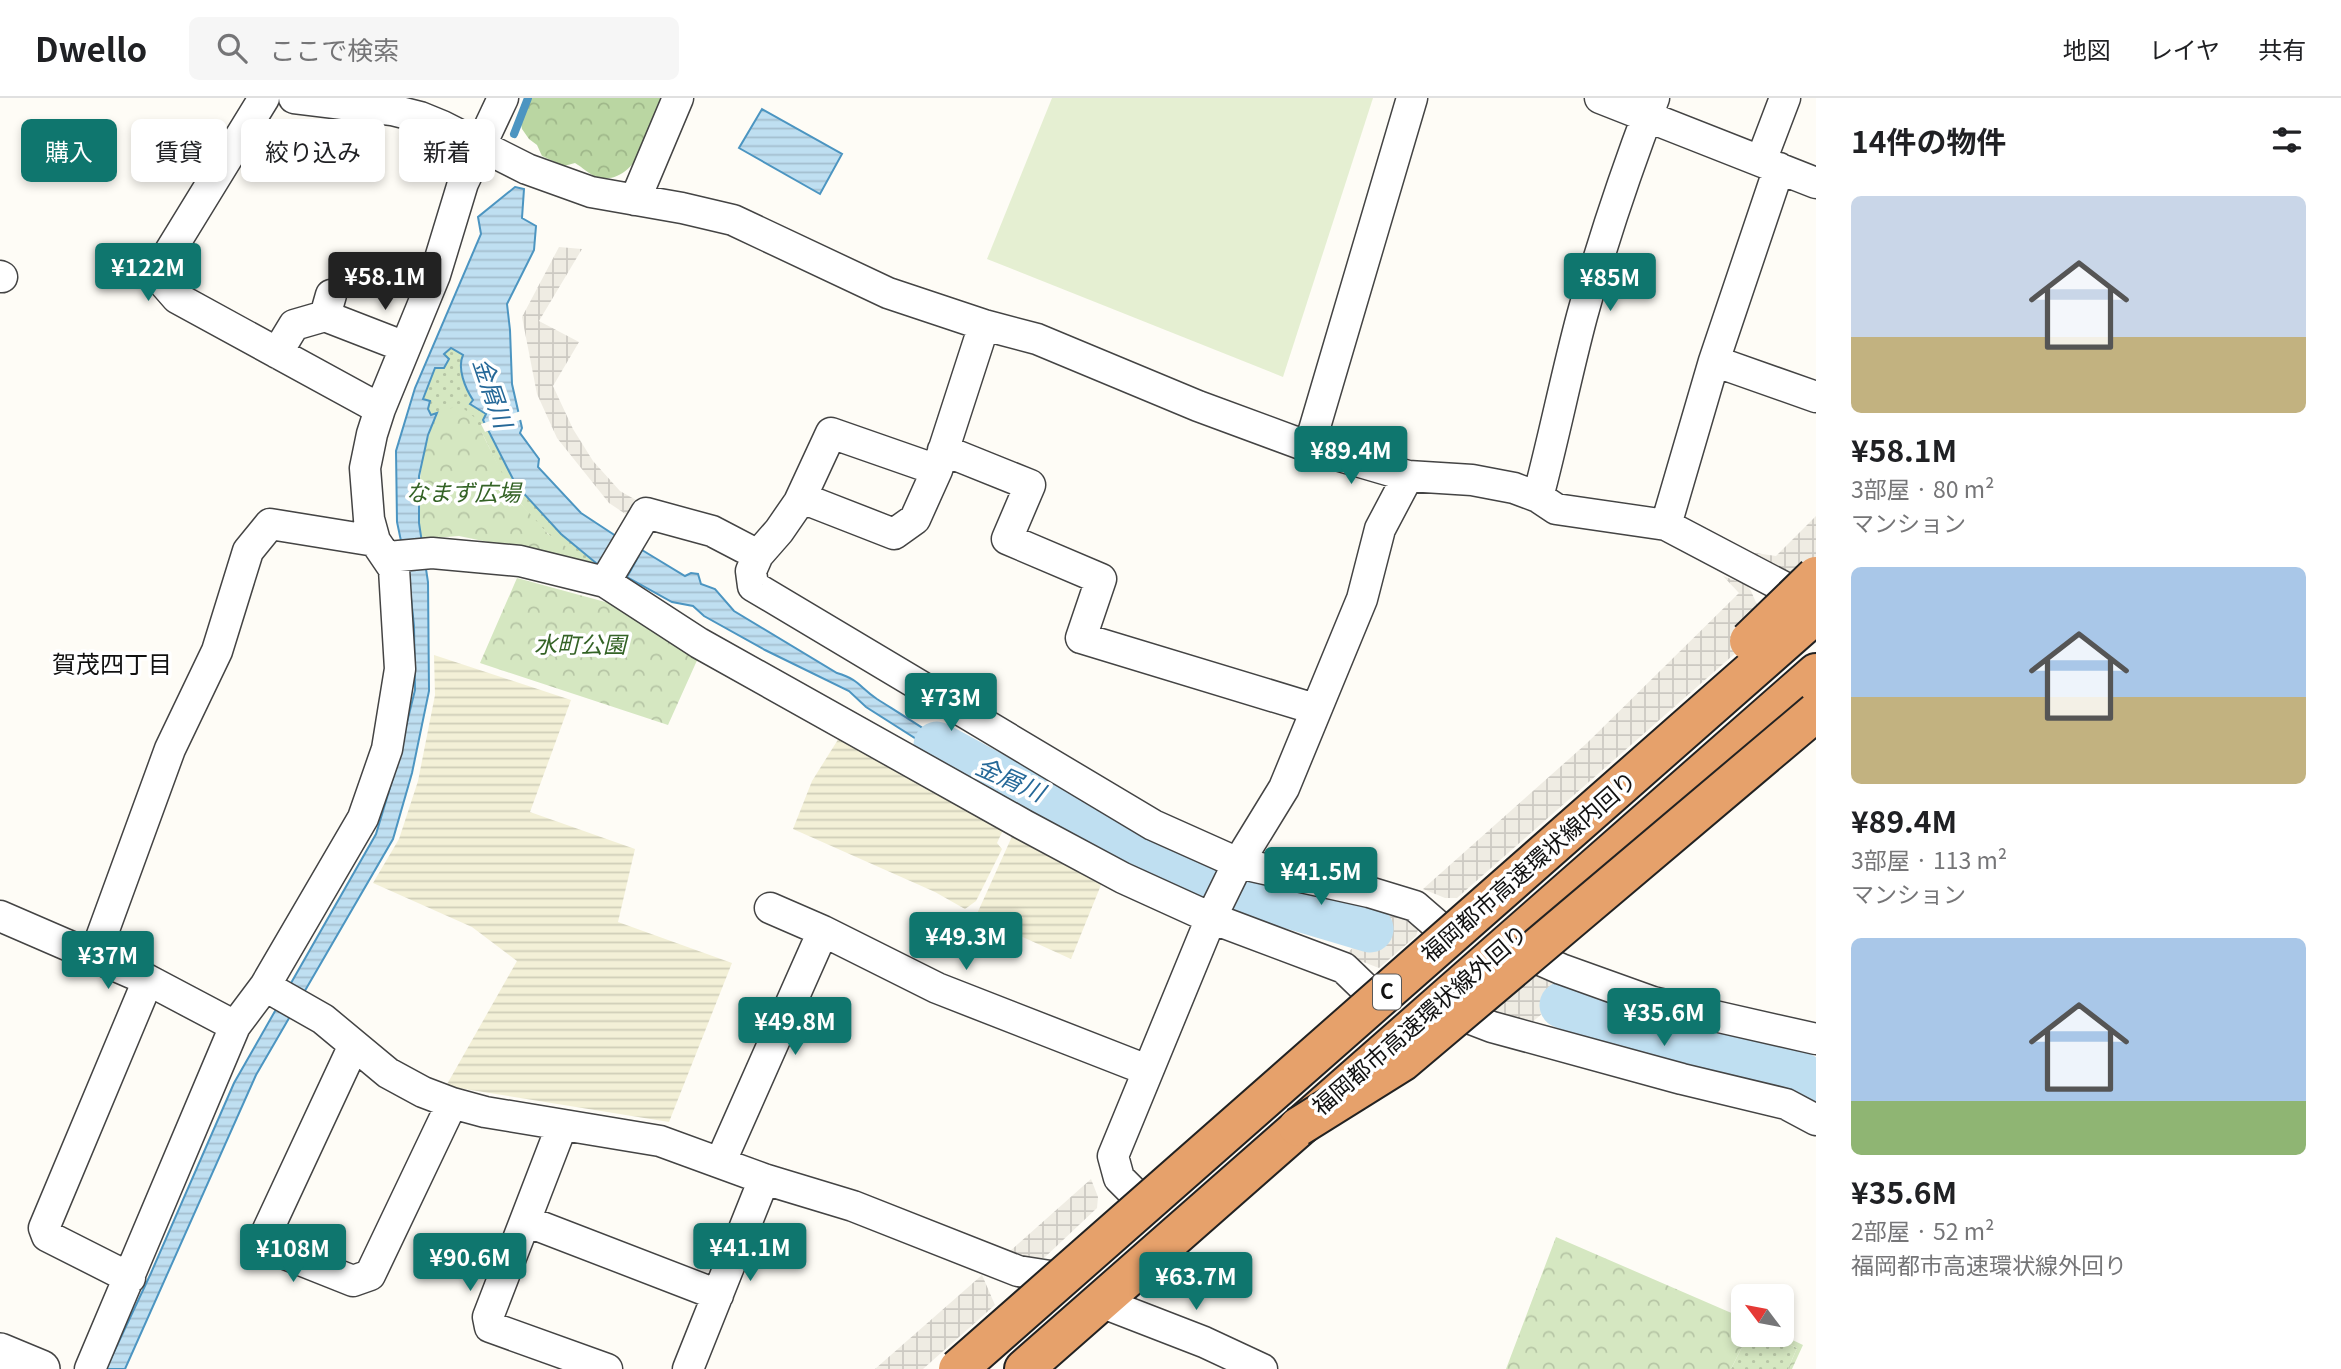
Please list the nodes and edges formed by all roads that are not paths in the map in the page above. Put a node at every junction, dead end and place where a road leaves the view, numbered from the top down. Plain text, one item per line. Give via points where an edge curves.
1 (264, 98) edge
2 (294, 98) edge
3 (503, 98) edge
4 (678, 98) edge
5 (1412, 98) edge
6 (1600, 98) edge
7 (1785, 98) edge
8 (1650, 107) edge
9 (438, 112) edge
10 (493, 119) edge
11 (495, 154) edge
12 (1770, 164) junction
13 (463, 182) edge
14 (1816, 183) edge
15 (635, 200) junction
16 (984, 325) junction
17 (405, 347) junction
18 (277, 353) junction
19 (1714, 361) junction
20 (1816, 397) edge
21 (380, 409) junction
22 (1309, 447) junction
23 (940, 460) junction
24 (1408, 476) junction
25 (1538, 497) junction
26 (799, 502) junction
27 (1666, 525) junction
28 (382, 549) junction
29 (758, 555) junction
30 (1816, 576) edge
31 (606, 582) junction
32 (1816, 604) edge
33 (1816, 614) edge
34 (1816, 673) edge
35 (1315, 709) junction
36 (1816, 712) edge
37 (1238, 863) junction
38 (770, 908) dead end
39 (0, 916) edge
40 (1210, 918) junction
41 (823, 931) junction
42 (1445, 932) dead end
43 (1517, 950) dead end
44 (94, 957) junction
45 (148, 981) junction
46 (265, 986) junction
47 (1367, 1004) junction
48 (1446, 1009) dead end
49 (235, 1026) junction
50 (1816, 1039) edge
51 (354, 1045) junction
52 (1147, 1070) junction
53 (452, 1103) junction
54 (1816, 1120) edge
55 (562, 1125) junction
56 (1298, 1127) junction
57 (721, 1161) junction
58 (764, 1179) junction
59 (1140, 1199) dead end
60 (526, 1221) junction
61 (1050, 1276) dead end
62 (130, 1278) junction
63 (718, 1295) junction
64 (1111, 1306) dead end
65 (90, 1369) edge
66 (607, 1369) edge
67 (688, 1369) edge
68 (958, 1369) edge
69 (1024, 1369) edge
70 (1259, 1369) edge

1 - 18 street via 156,274 177,298
2 - 9 street via 420,117
3 - 10 street
4 - 15 street
5 - 22 street
6 - 8 street
7 - 12 street
8 - 12 street
8 - 25 street via 1582,316
11 - 15 street via 591,192
12 - 14 street
12 - 19 street
13 - 17 street via 435,275
15 - 16 street via 733,220 859,281
16 - 22 street via 1037,339
16 - 23 street
17 - 18 street via 328,306 293,325
17 - 21 street
18 - 21 street
19 - 20 street
19 - 27 street
21 - 28 street via 365,468 369,519
22 - 24 street
23 - 26 street via 831,433
23 - 26 street via 915,519 894,534 812,502
23 - 35 street via 1030,485 1007,539 1101,579 1081,638
24 - 25 street via 1472,480
24 - 35 street via 1380,529 1362,599
25 - 27 street via 1556,509
26 - 29 street
27 - 32 street
28 - 31 street via 520,561
28 - 44 street via 270,524 247,551 217,651 170,749
28 - 46 street via 394,569 400,669 387,749 363,818
29 - 31 street via 712,531 646,513
29 - 37 street via 751,571 753,586 1153,825
30 - 47 highway, bridge
31 - 40 street via 699,643 1024,825
33 - 47 highway, 福岡都市高速環状線内回り / C, bridge
34 - 56 highway, 福岡都市高速環状線外回り / C, bridge
35 - 37 street via 1284,788
36 - 56 highway, bridge via 1402,1062
37 - 40 street
37 - 42 street via 1415,906
38 - 41 street
39 - 44 street
40 - 47 street via 1344,968
40 - 52 street
41 - 52 street via 937,988
41 - 57 street
43 - 50 street via 1653,1002
44 - 45 street
45 - 49 street
45 - 62 street via 44,1228 47,1237
46 - 49 street
46 - 51 street via 323,1019
47 - 68 highway, 福岡都市高速環状線内回り / C, bridge
48 - 54 street via 1492,1027 1786,1104
49 - 62 street
51 - 53 street via 388,1073
51 - 53 street via 265,1236 270,1248 353,1281 370,1275
52 - 59 street via 1113,1156 1119,1178
53 - 55 street
55 - 57 street via 660,1141
55 - 60 street
56 - 69 highway, 福岡都市高速環状線外回り / C
57 - 58 street
58 - 61 street via 853,1206 1018,1271
58 - 63 street
60 - 63 street
60 - 66 street via 488,1317 490,1327
62 - 65 street
63 - 67 street
64 - 70 street

